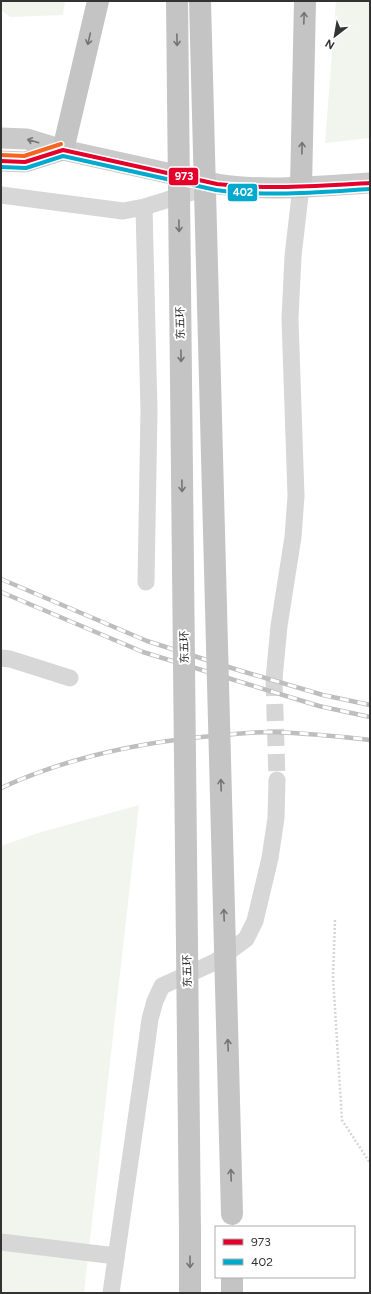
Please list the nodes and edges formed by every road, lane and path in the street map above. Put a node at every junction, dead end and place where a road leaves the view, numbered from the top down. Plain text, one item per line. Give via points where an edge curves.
1 (98, 1) edge
2 (177, 1) edge
3 (200, 1) edge
4 (305, 1) edge
5 (1, 138) edge
6 (63, 150) junction
7 (1, 161) edge
8 (370, 183) edge
9 (217, 184) junction
10 (301, 187) junction
11 (1, 195) edge
12 (144, 207) junction
13 (146, 582) dead end
14 (1, 658) edge
15 (70, 678) dead end
16 (274, 679) tunnel mouth
17 (277, 780) tunnel mouth
18 (335, 920) dead end
19 (370, 1163) edge
20 (232, 1220) edge
21 (1, 1242) edge
22 (116, 1256) junction
23 (232, 1278) edge
24 (111, 1293) edge
25 (190, 1293) edge
26 (232, 1293) edge

1 -> 6 highway
2 -> 25 highway, 东五环, bridge
20 -> 3 highway, bridge
10 -> 4 highway
6 -> 5 main road via 27,139
6 - 7 main road via 25,162
6 - 9 main road
8 - 10 main road
9 - 10 main road via 240,188
9 - 12 street
10 - 16 street via 293,256 290,320 296,496
11 - 12 street via 123,211
12 - 13 street via 149,411
14 - 15 street
17 - 22 street via 276,818 270,858 255,921 246,939 215,962 162,986 155,1001 150,1019
18 - 19 path via 333,977 342,1120
21 - 22 street
22 - 24 street
23 - 26 highway

